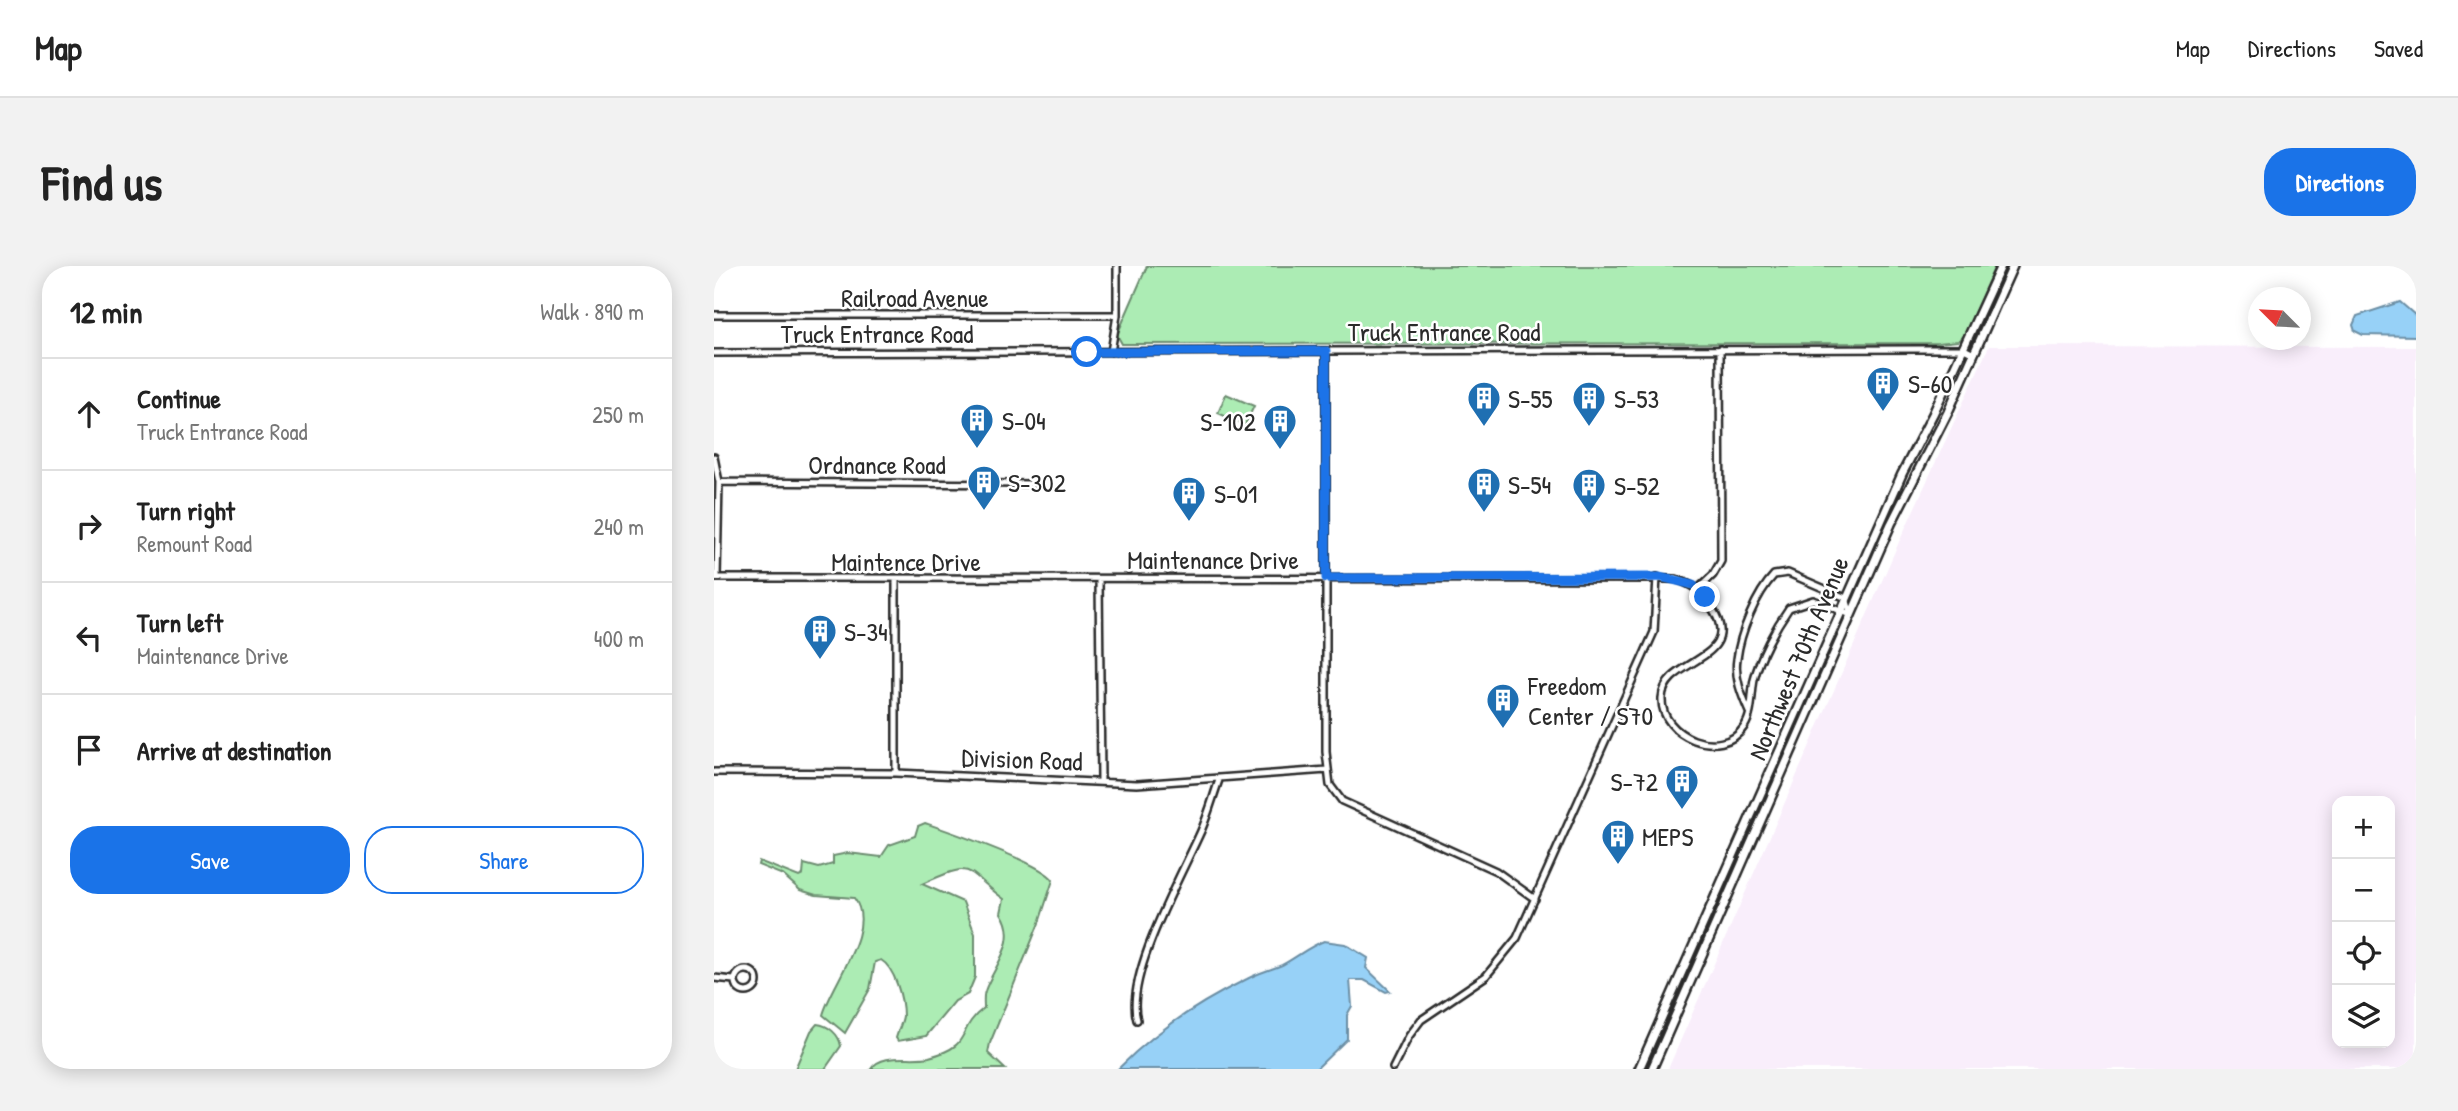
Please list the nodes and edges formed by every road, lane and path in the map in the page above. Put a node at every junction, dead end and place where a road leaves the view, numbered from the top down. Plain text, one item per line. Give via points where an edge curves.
1 (1117, 266) edge
2 (2001, 266) edge
3 (2013, 266) edge
4 (714, 315) edge
5 (1117, 316) junction
6 (1720, 349) junction
7 (1964, 349) junction
8 (1326, 351) junction
9 (1111, 352) junction
10 (714, 353) edge
11 (1974, 354) junction
12 (714, 457) edge
13 (719, 482) junction
14 (1035, 484) dead end
15 (1657, 577) junction
16 (1326, 578) junction
17 (715, 579) edge
18 (1099, 579) junction
19 (896, 580) junction
20 (1698, 589) junction
21 (1846, 598) junction
22 (1841, 611) junction
23 (1851, 615) junction
24 (1749, 713) junction
25 (1328, 770) junction
26 (714, 772) edge
27 (896, 773) junction
28 (1101, 780) junction
29 (1219, 780) junction
30 (1535, 900) junction
31 (714, 978) edge
32 (734, 980) junction
33 (1137, 1020) dead end
34 (1393, 1068) edge
35 (1639, 1069) edge
36 (1652, 1069) edge

1 - 5 street
2 - 7 main road, Northwest 70th Avenue
3 - 11 main road, Northwest 70th Avenue
4 - 5 street, Railroad Avenue
5 - 9 street
6 - 7 street, Truck Entrance Road
6 - 8 street, Truck Entrance Road
6 - 20 street via 1720,561
7 - 11 street
7 - 21 main road, Northwest 70th Avenue
8 - 9 street, Truck Entrance Road
8 - 16 street
9 - 10 street, Truck Entrance Road
11 - 23 main road, Northwest 70th Avenue
12 - 13 street
13 - 14 street, Ordnance Road
13 - 17 street
15 - 16 street, Maintenance Drive
15 - 20 street, Maintenance Drive
15 - 30 street via 1654,632
16 - 18 street, Maintenance Drive
16 - 25 street
17 - 19 street, Maintence Drive
18 - 19 street, Maintence Drive
18 - 28 street
19 - 27 street
20 - 24 street via 1716,613 1718,638 1703,659 1669,679 1663,707 1679,732 1700,742 1727,742 1746,725
21 - 22 main road, Northwest 70th Avenue
21 - 23 street
21 - 24 street via 1788,573 1774,575 1749,622 1737,659 1740,689
22 - 23 street
22 - 24 street via 1813,600 1789,608 1757,672
22 - 35 main road, Northwest 70th Avenue
23 - 36 main road, Northwest 70th Avenue
25 - 29 street, Division Road
25 - 30 street via 1330,785 1342,801 1496,871
26 - 27 street, Division Road
27 - 28 street, Division Road
28 - 29 street, Division Road via 1137,784
29 - 33 street via 1148,951 1134,998
30 - 34 street via 1510,948 1479,982 1421,1020
31 - 32 street
32 - 32 street via 744,992 758,984 749,971

